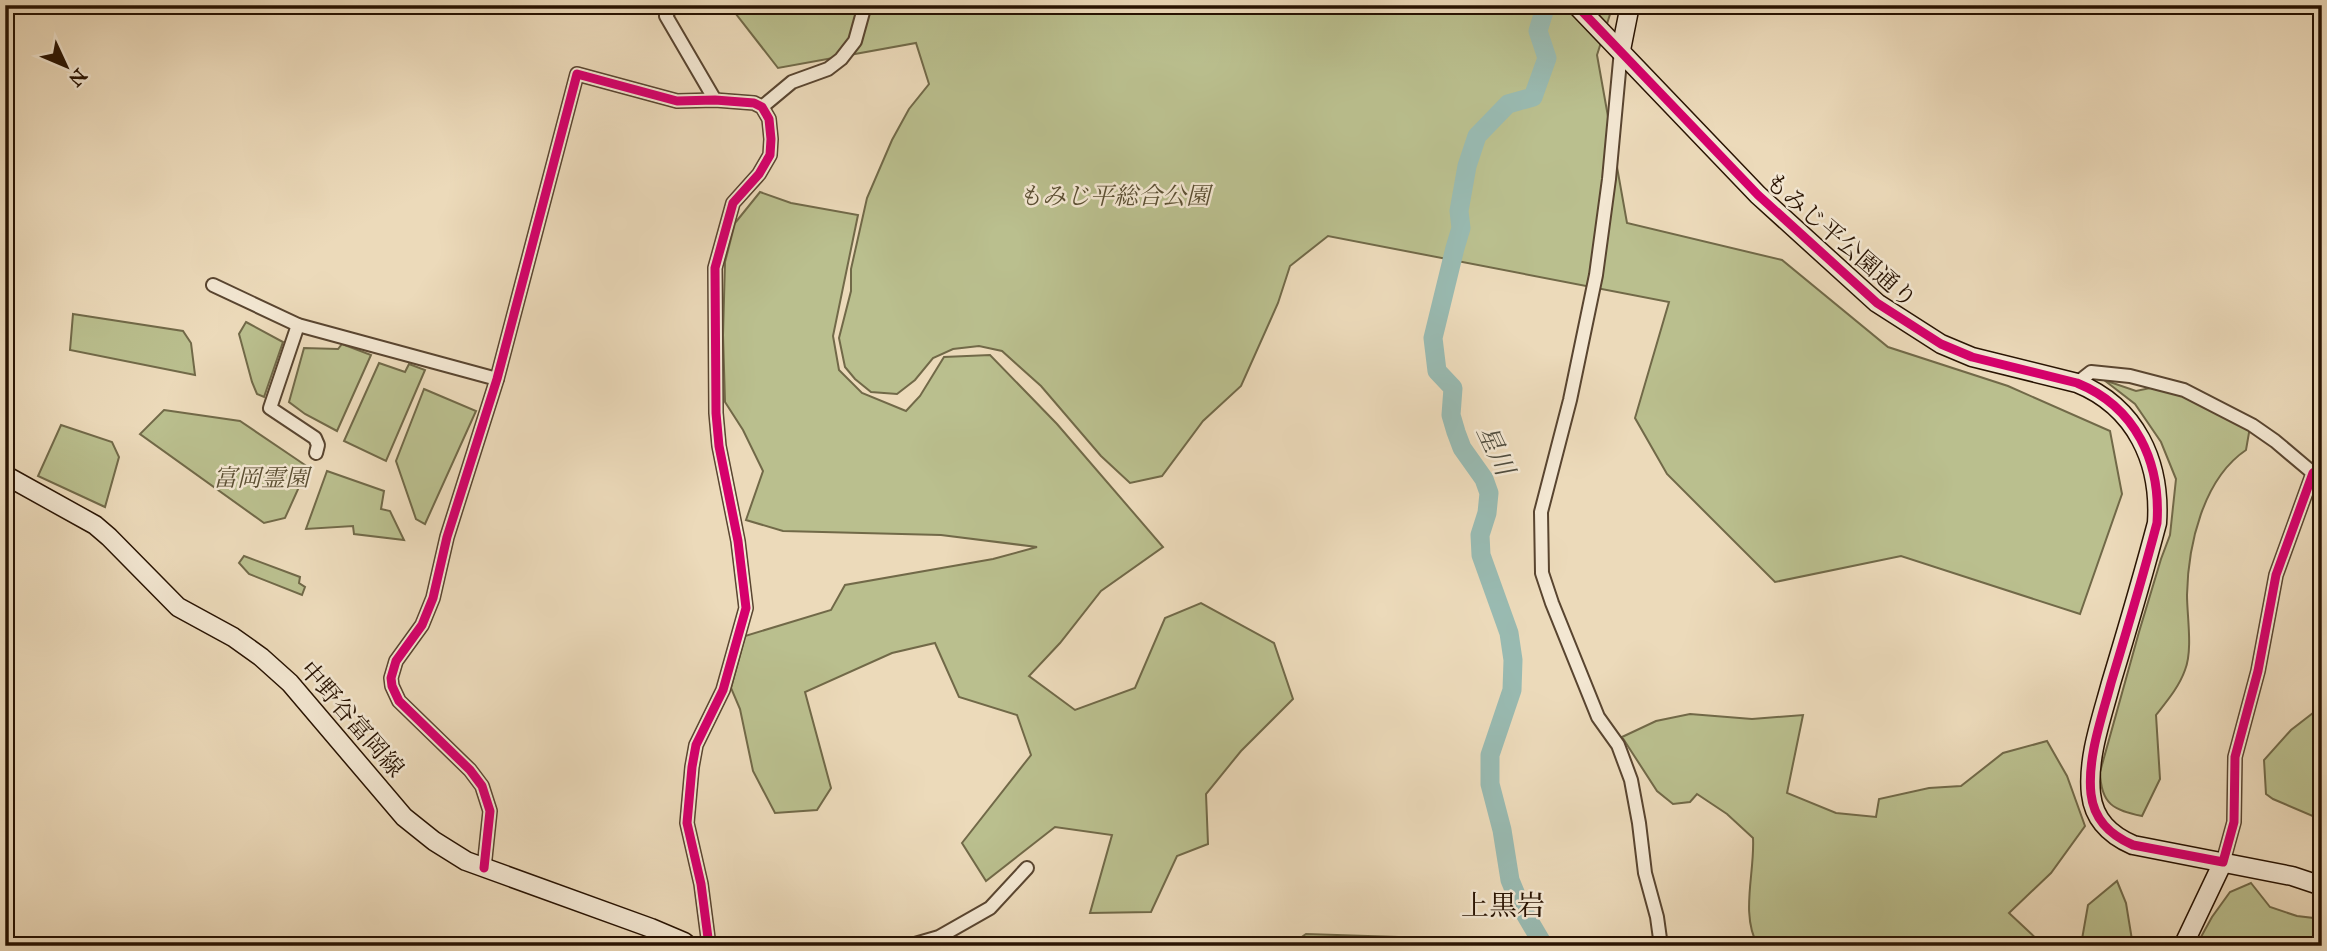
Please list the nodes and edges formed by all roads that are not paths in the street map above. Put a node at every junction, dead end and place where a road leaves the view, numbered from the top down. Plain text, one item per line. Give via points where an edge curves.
1 (673, 5) edge
2 (865, 5) edge
3 (1576, 5) edge
4 (1630, 5) edge
5 (1621, 50) junction
6 (715, 100) junction
7 (762, 107) junction
8 (213, 285) dead end
9 (298, 325) junction
10 (497, 379) junction
11 (2077, 383) junction
12 (316, 453) dead end
13 (2317, 470) edge
14 (5, 475) edge
15 (2223, 862) junction
16 (484, 868) junction
17 (1027, 868) dead end
18 (2322, 886) edge
19 (689, 946) edge
20 (707, 946) edge
21 (908, 946) edge
22 (1661, 946) edge
23 (2183, 946) edge

1 - 6 street via 666,16
2 - 7 street via 855,41 841,60 793,82
3 - 5 street, もみじ平公園通り
4 - 5 street
5 - 11 street, もみじ平公園通り via 1758,195 1877,303 1951,349
5 - 22 street via 1596,275 1541,512 1542,573 1598,717 1618,745 1631,780
6 - 7 street
6 - 10 street via 677,101 577,74
7 - 20 street via 769,119 770,155 733,203 715,268 719,446 746,608 723,690 696,745 692,767 687,823 701,884
8 - 9 street
9 - 10 street
9 - 12 street via 270,408 315,438
10 - 16 street via 447,537 433,598 391,678 399,701 482,786 489,811
11 - 13 street via 2091,372 2184,390 2252,425
11 - 15 street, もみじ平公園通り via 2102,395 2141,437 2148,450 2158,504 2157,523 2096,747 2091,795 2097,815 2111,833 2133,845
13 - 15 street via 2276,575 2258,671 2235,757 2234,822
14 - 16 street, 中野谷富岡線 via 94,525 178,607 261,657 290,683 404,817 452,853
15 - 18 street
15 - 23 street
16 - 19 street, 中野谷富岡線
17 - 21 street via 990,908 939,937

